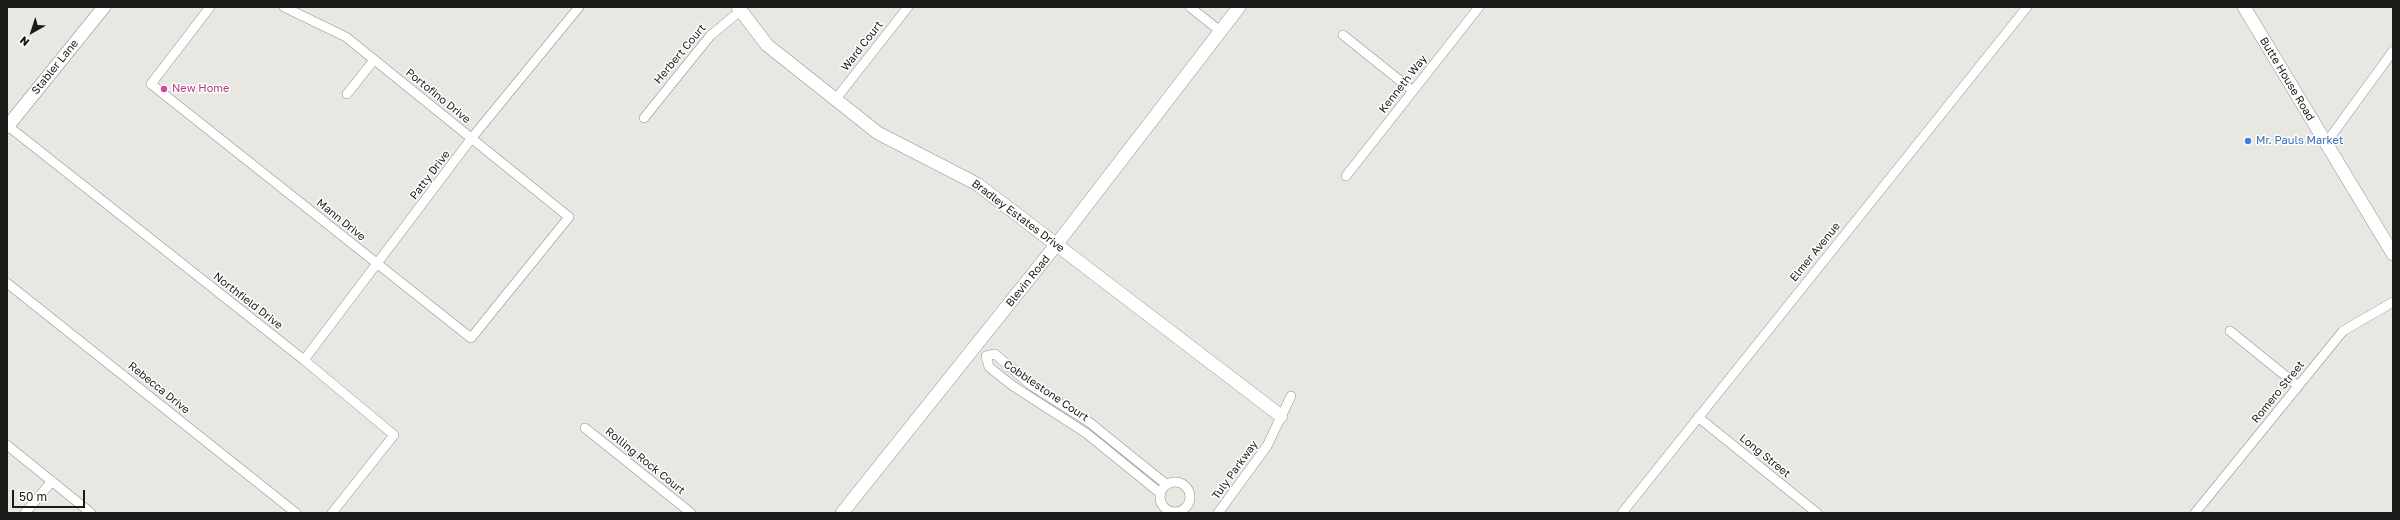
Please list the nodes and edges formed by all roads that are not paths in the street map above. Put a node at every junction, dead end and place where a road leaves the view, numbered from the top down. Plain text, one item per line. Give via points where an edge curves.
1 (104, 7) edge
2 (210, 7) edge
3 (284, 7) edge
4 (579, 7) edge
5 (908, 7) edge
6 (1190, 7) edge
7 (1238, 7) edge
8 (1479, 7) edge
9 (2027, 7) edge
10 (2244, 7) edge
11 (739, 9) edge
12 (1220, 31) junction
13 (1343, 35) dead end
14 (2393, 51) edge
15 (374, 60) junction
16 (1413, 91) junction
17 (347, 94) dead end
18 (835, 100) junction
19 (644, 118) dead end
20 (7, 127) edge
21 (472, 139) junction
22 (2326, 143) junction
23 (1346, 176) dead end
24 (569, 217) joint
25 (1056, 245) junction
26 (2393, 254) edge
27 (378, 265) junction
28 (7, 283) edge
29 (2393, 302) edge
30 (2230, 332) dead end
31 (975, 347) junction
32 (986, 356) junction
33 (304, 360) junction
34 (1032, 386) junction
35 (2298, 386) junction
36 (1026, 395) junction
37 (1291, 396) dead end
38 (1281, 416) junction
39 (1698, 417) junction
40 (585, 428) dead end
41 (1103, 432) junction
42 (1096, 441) junction
43 (7, 445) edge
44 (52, 481) junction
45 (1167, 485) junction
46 (1160, 493) junction
47 (26, 513) edge
48 (91, 513) edge
49 (296, 513) edge
50 (332, 513) edge
51 (691, 513) edge
52 (842, 513) edge
53 (1218, 513) edge
54 (1622, 513) edge
55 (1817, 513) edge
56 (2195, 513) edge

1 - 20 street, Stabler Lane
2 - 27 street, Mann Drive via 151,84
3 - 15 street, Portofino Drive via 346,37
4 - 21 street, Patty Drive
5 - 18 street, Ward Court
6 - 12 street
7 - 12 street, Blevin Road
8 - 16 street, Kenneth Way
9 - 39 street, Elmer Avenue
10 - 22 street, Butte House Road
11 - 18 street, Bradley Estates Drive via 767,45
11 - 19 street, Herbert Court via 710,36
12 - 25 street, Blevin Road
13 - 16 street
14 - 22 street
15 - 17 street
15 - 21 street, Portofino Drive
16 - 23 street, Kenneth Way
18 - 25 street, Bradley Estates Drive via 878,134 978,184
20 - 33 street, Northfield Drive
21 - 24 street, Portofino Drive
21 - 27 street, Patty Drive
22 - 26 street, Butte House Road
24 - 27 street, Mann Drive via 471,338
25 - 31 street, Blevin Road
25 - 38 street, Bradley Estates Drive via 1136,307 1162,323
27 - 33 street, Patty Drive
28 - 49 street, Rebecca Drive
29 - 35 street, Romero Street via 2343,331
30 - 35 street
31 - 32 street
31 - 52 street, Blevin Road
32 - 34 street, Cobblestone Court via 995,354
32 - 36 street, Cobblestone Court via 989,367
33 - 50 street, Northfield Drive via 394,435
34 - 36 street
34 - 41 street, Cobblestone Court
35 - 56 street, Romero Street
36 - 42 street, Cobblestone Court
37 - 38 street, Tuly Parkway
38 - 53 street, Tuly Parkway via 1257,461
39 - 54 street, Elmer Avenue
39 - 55 street, Long Street
40 - 51 street, Rolling Rock Court
41 - 42 street
41 - 45 street, Cobblestone Court
42 - 46 street, Cobblestone Court
43 - 44 street
44 - 47 street
44 - 48 street
45 - 46 street
45 - 46 street, Cobblestone Court via 1176,482 1185,486 1190,495 1188,505 1180,511 1170,512 1162,506

